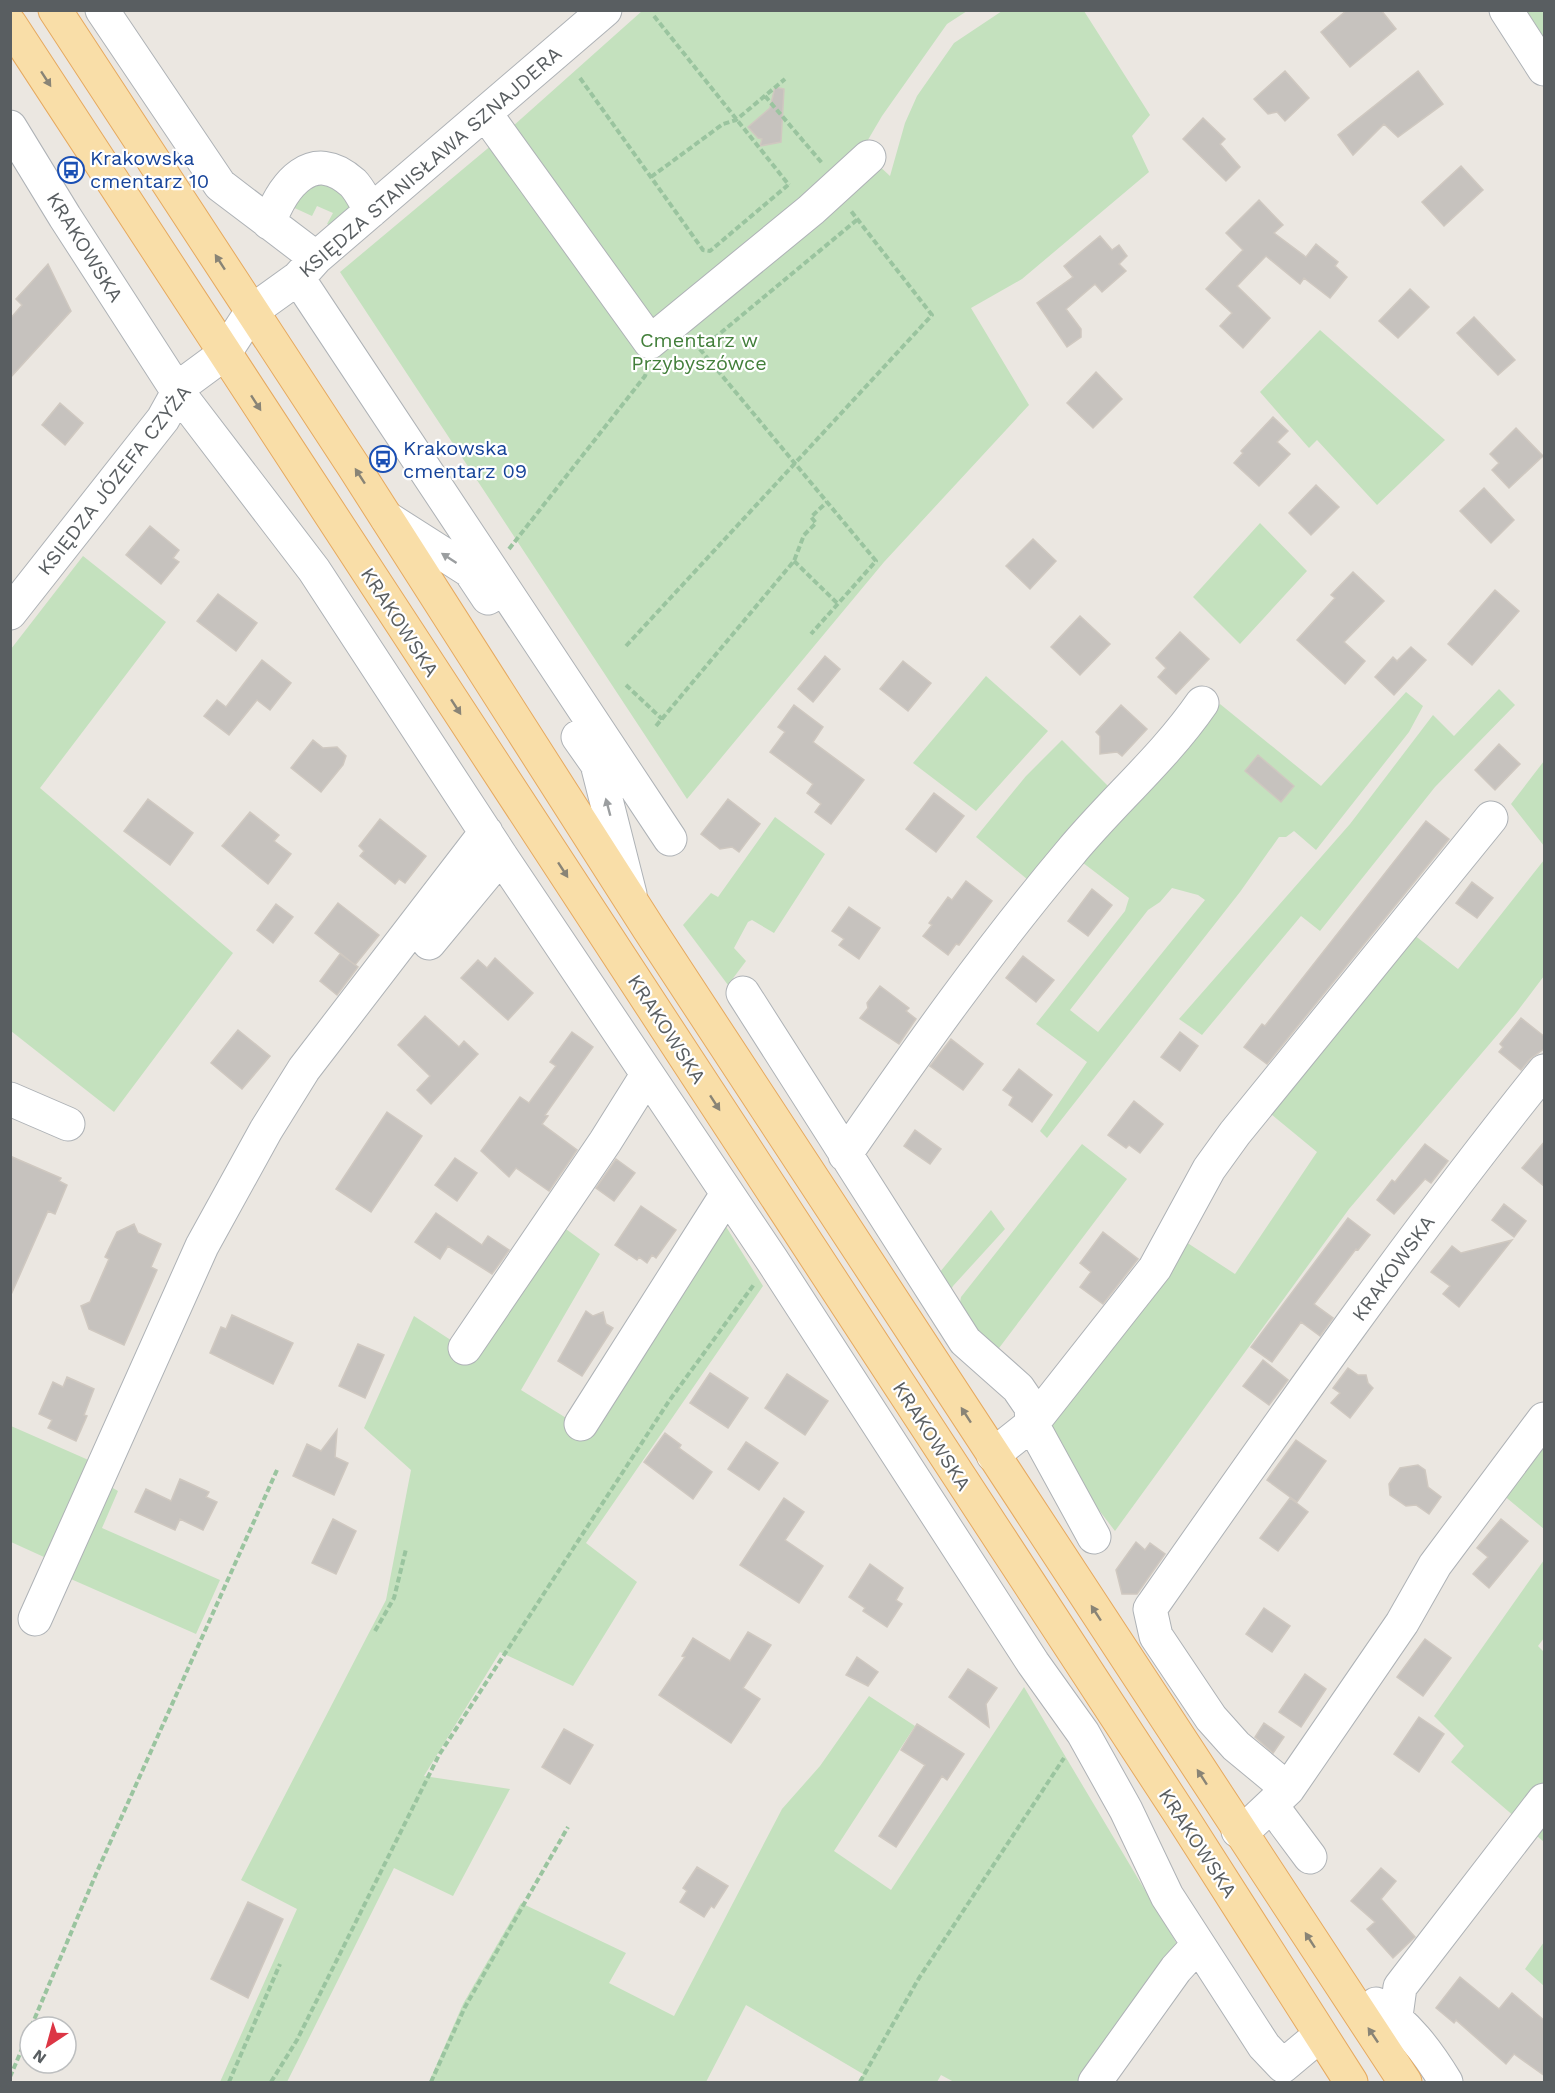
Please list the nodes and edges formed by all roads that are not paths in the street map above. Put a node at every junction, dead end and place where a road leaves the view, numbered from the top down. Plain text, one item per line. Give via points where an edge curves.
1 (55, 10) edge
2 (102, 10) edge
3 (605, 10) edge
4 (1506, 10) edge
5 (10, 24) edge
6 (1545, 69) edge
7 (485, 113) junction
8 (10, 127) edge
9 (869, 157) dead end
10 (370, 211) junction
11 (269, 223) junction
12 (307, 268) junction
13 (252, 311) junction
14 (224, 354) junction
15 (178, 392) junction
16 (387, 518) junction
17 (10, 613) edge
18 (1202, 703) dead end
19 (585, 712) junction
20 (597, 764) junction
21 (1491, 818) dead end
22 (670, 839) dead end
23 (494, 844) junction
24 (633, 904) junction
25 (743, 993) dead end
26 (1545, 1071) edge
27 (647, 1075) junction
28 (10, 1099) edge
29 (68, 1125) dead end
30 (845, 1155) junction
31 (727, 1194) junction
32 (465, 1348) dead end
33 (1545, 1419) edge
34 (581, 1424) dead end
35 (1032, 1424) junction
36 (993, 1455) junction
37 (118, 1475) dead end
38 (1094, 1537) dead end
39 (35, 1619) dead end
40 (1280, 1798) junction
41 (1545, 1800) edge
42 (1238, 1831) junction
43 (1310, 1857) dead end
44 (1197, 1946) junction
45 (1342, 1988) junction
46 (1396, 2016) junction
47 (1320, 2035) junction
48 (1095, 2082) edge
49 (1351, 2082) edge
50 (1405, 2082) edge
51 (1446, 2082) edge

13 -> 1 main road, KRAKOWSKA
2 - 11 street via 210,173 235,199
3 - 7 street, KSIĘDZA STANISŁAWA SZNAJDERA
4 - 6 street
5 -> 14 main road, KRAKOWSKA
7 - 9 street via 650,342 811,210
7 - 10 street, KSIĘDZA STANISŁAWA SZNAJDERA
8 - 15 street, KRAKOWSKA
10 - 11 street via 355,185 338,171 318,168 284,189
10 - 12 street, KSIĘDZA STANISŁAWA SZNAJDERA
11 - 12 street
12 - 13 street, KSIĘDZA STANISŁAWA SZNAJDERA
12 - 19 street via 491,569
13 - 14 street, KSIĘDZA JÓZEFA CZYŻA
16 -> 13 main road, KRAKOWSKA
14 - 15 street, KSIĘDZA JÓZEFA CZYŻA
14 -> 47 main road, KRAKOWSKA via 1182,1817
15 - 17 street, KSIĘDZA JÓZEFA CZYŻA via 163,419
15 - 23 street, KRAKOWSKA via 314,570
20 -> 16 street via 470,571
16 - 24 main road, KRAKOWSKA
18 - 30 street via 1179,737 1071,852 961,989
19 - 20 street
19 - 22 street
24 -> 20 street
21 - 35 street, KRAKOWSKA via 1235,1133 1209,1169 1155,1268
23 - 27 street, KRAKOWSKA
23 - 37 street via 311,1097 239,1214
23 - 39 street via 304,1069 266,1130 202,1246
36 -> 24 main road, KRAKOWSKA
25 - 30 street
26 - 40 street, KRAKOWSKA via 1465,1169 1150,1609 1156,1636 1210,1718
27 - 31 street, KRAKOWSKA
27 - 32 street
28 - 29 street
30 - 35 street via 965,1341 1018,1388 1031,1407
31 - 34 street
31 - 44 street, KRAKOWSKA via 1033,1663 1083,1733
33 - 40 street via 1435,1565 1402,1623
35 - 36 street, KRAKOWSKA
35 - 38 street
42 -> 36 main road, KRAKOWSKA
40 - 42 street, KRAKOWSKA
40 - 43 street
41 - 46 street via 1400,1987
45 -> 42 main road, KRAKOWSKA
44 - 47 street, KRAKOWSKA via 1264,2046 1283,2066
44 - 48 street
45 - 46 street
50 -> 45 main road, KRAKOWSKA
46 - 51 street
47 - 49 main road, KRAKOWSKA

